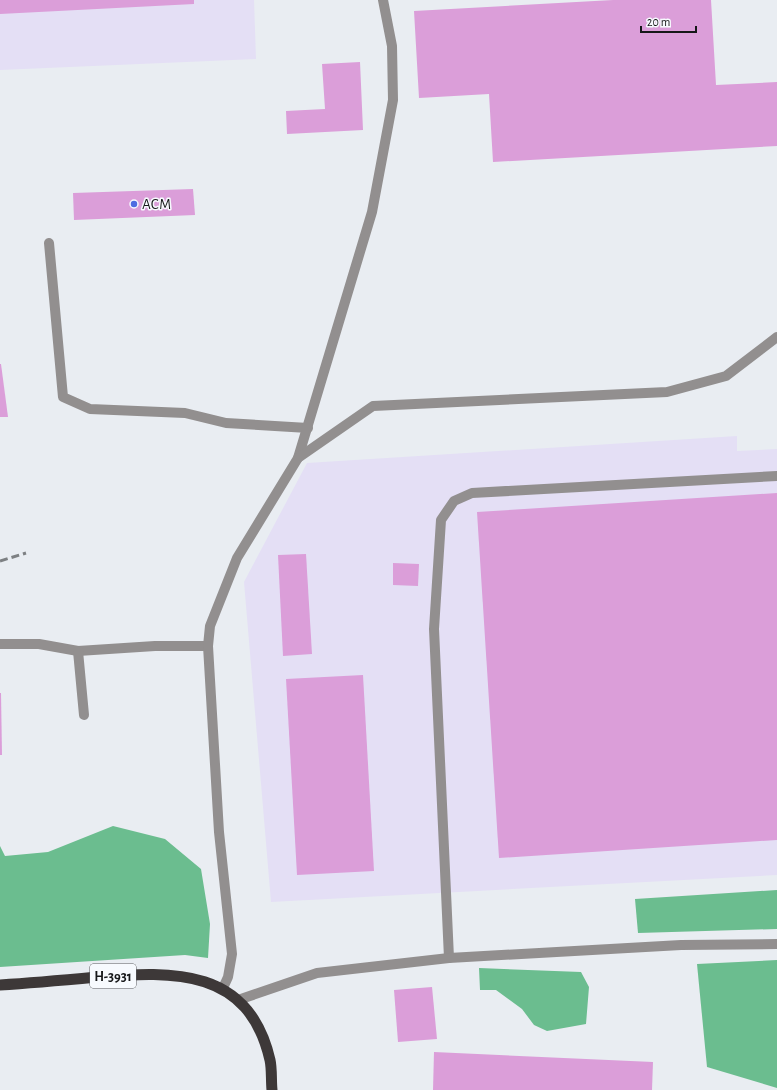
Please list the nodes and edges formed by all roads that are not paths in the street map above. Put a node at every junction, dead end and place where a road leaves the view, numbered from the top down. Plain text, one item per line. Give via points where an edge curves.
1 (384, 0) edge
2 (49, 243) dead end
3 (777, 337) edge
4 (308, 428) junction
5 (298, 458) junction
6 (777, 476) edge
7 (0, 644) edge
8 (208, 646) junction
9 (78, 651) junction
10 (84, 715) dead end
11 (777, 944) edge
12 (450, 958) junction
13 (0, 985) edge
14 (223, 988) junction
15 (238, 1000) junction
16 (272, 1090) edge

1 - 4 street via 392,46 393,100 372,212
2 - 4 street via 63,397 90,409 185,413 226,423
3 - 5 street via 726,376 667,392 373,406
4 - 5 street
5 - 8 street via 238,558 210,626
6 - 12 street via 472,493 454,501 441,520 434,629
7 - 9 street via 40,644
8 - 9 street via 155,646
8 - 14 street via 219,832 232,954 228,977
9 - 10 street
11 - 12 street via 681,945
12 - 15 street via 317,973
13 - 14 highway, Н-3931 via 138,974 198,978
14 - 15 highway, Н-3931
15 - 16 highway, Н-3931 via 252,1015 262,1033 270,1061

